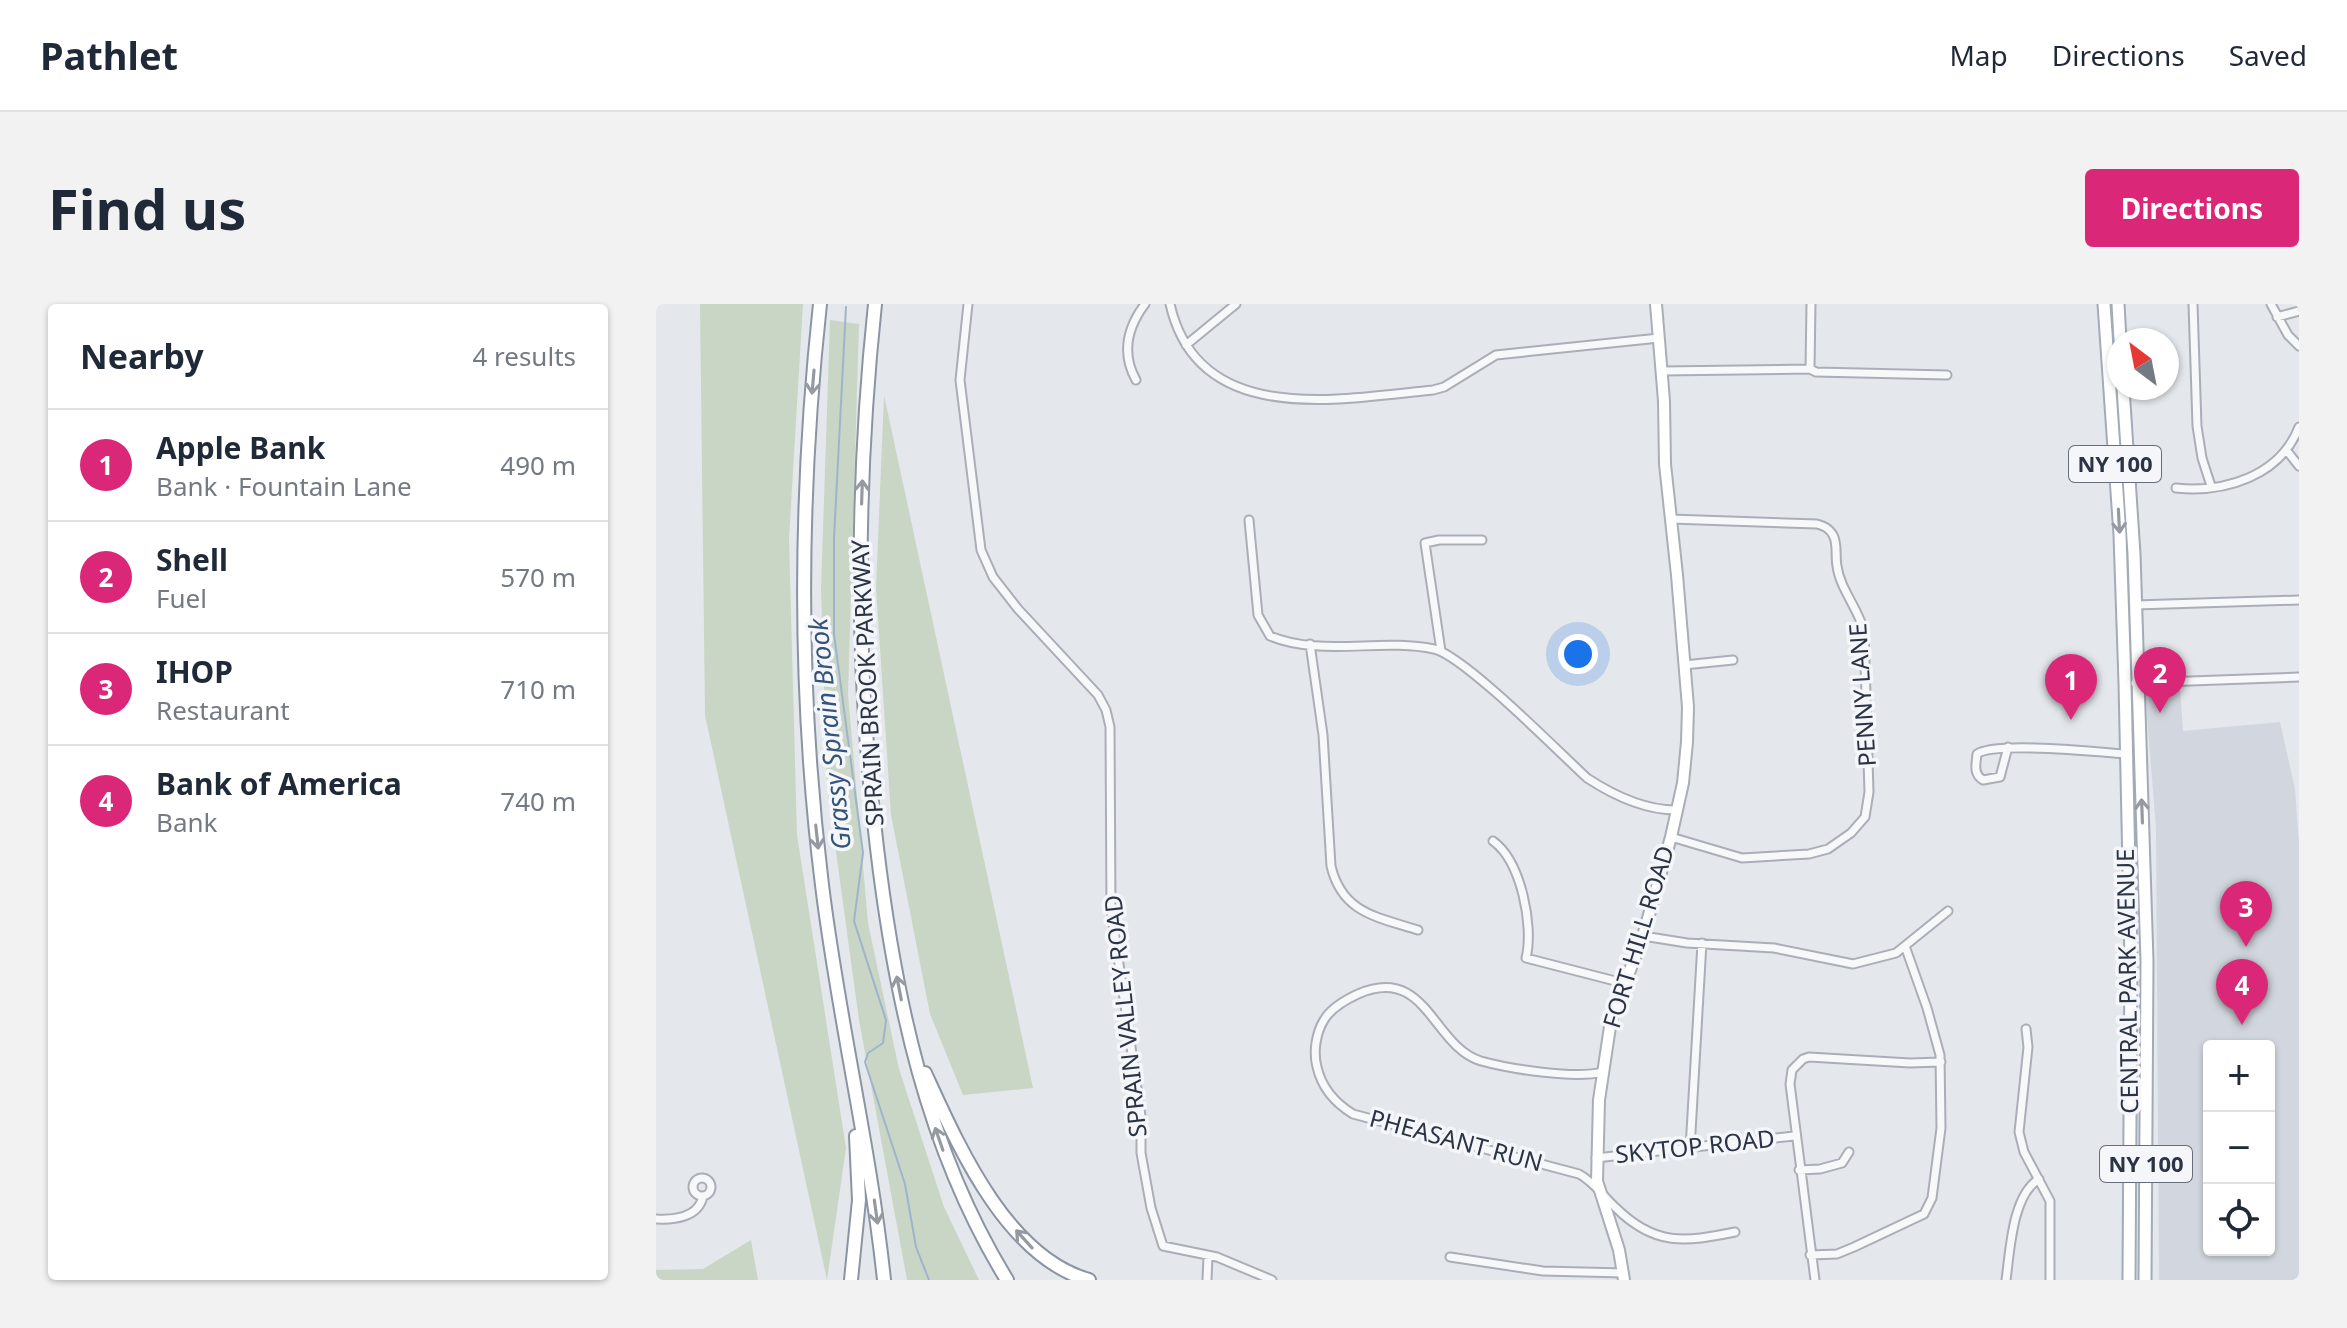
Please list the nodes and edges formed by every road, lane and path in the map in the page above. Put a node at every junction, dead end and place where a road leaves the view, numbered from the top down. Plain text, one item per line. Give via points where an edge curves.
1 (820, 304) edge
2 (875, 304) edge
3 (968, 304) edge
4 (1145, 304) edge
5 (1170, 304) edge
6 (1236, 304) edge
7 (1656, 304) edge
8 (1811, 304) edge
9 (2104, 304) edge
10 (2118, 304) edge
11 (2193, 304) edge
12 (2271, 304) edge
13 (2299, 311) edge
14 (2277, 317) junction
15 (2119, 328) edge
16 (1659, 338) junction
17 (1186, 345) junction
18 (2299, 346) edge
19 (1810, 369) junction
20 (1662, 371) junction
21 (1947, 375) dead end
22 (1136, 380) dead end
23 (2124, 400) edge
24 (2299, 427) edge
25 (2287, 451) junction
26 (2299, 466) edge
27 (2211, 486) junction
28 (2176, 488) dead end
29 (1670, 519) junction
30 (1249, 520) dead end
31 (1482, 540) dead end
32 (2299, 600) edge
33 (2135, 605) junction
34 (1310, 644) junction
35 (1441, 651) junction
36 (1733, 660) dead end
37 (1684, 665) junction
38 (2299, 677) edge
39 (2131, 683) junction
40 (2008, 747) junction
41 (2125, 754) junction
42 (1676, 810) junction
43 (1671, 837) junction
44 (1493, 841) dead end
45 (1948, 911) dead end
46 (1418, 930) dead end
47 (1643, 936) junction
48 (1702, 943) junction
49 (1905, 946) junction
50 (2147, 948) junction
51 (2130, 949) junction
52 (1623, 983) junction
53 (2026, 1029) dead end
54 (912, 1044) junction
55 (848, 1053) junction
56 (1941, 1062) junction
57 (1603, 1072) junction
58 (2130, 1093) junction
59 (2146, 1094) junction
60 (1794, 1136) junction
61 (1690, 1149) junction
62 (1849, 1152) dead end
63 (1596, 1158) junction
64 (1799, 1170) junction
65 (2039, 1179) junction
66 (1599, 1189) junction
67 (703, 1196) dead end
68 (656, 1219) edge
69 (2129, 1231) junction
70 (1735, 1232) dead end
71 (2145, 1235) junction
72 (1810, 1255) junction
73 (1208, 1256) junction
74 (1450, 1257) dead end
75 (1624, 1277) edge
76 (851, 1280) edge
77 (884, 1280) edge
78 (1007, 1280) edge
79 (1089, 1280) edge
80 (1207, 1280) edge
81 (1272, 1280) edge
82 (1815, 1280) edge
83 (2006, 1280) edge
84 (2050, 1280) edge
85 (2129, 1280) edge
86 (2145, 1280) edge

1 -> 55 highway via 806,486 806,685 819,859
54 -> 2 highway, SPRAIN BROOK PARKWAY via 881,884 863,685 862,486
3 - 73 street, SPRAIN VALLEY ROAD via 960,380 981,550 993,577 1018,609 1106,710 1112,747 1111,909 1151,1208 1163,1246
4 - 22 street via 1126,348
5 - 17 street
6 - 17 street
7 - 16 street, FORT HILL ROAD
8 - 19 street
9 -> 39 main road, NY 100
10 - 15 main road
11 - 27 street via 2197,426
12 - 14 street
13 - 14 street
14 - 18 street
16 - 17 street via 1496,355 1433,390 1296,400 1271,398 1225,381
16 - 20 street, FORT HILL ROAD
19 - 20 street
19 - 21 street
20 - 29 street, FORT HILL ROAD
23 - 33 main road, NY 100
24 - 25 street
25 - 26 street
25 - 27 street via 2255,475
27 - 28 street
29 - 37 street, FORT HILL ROAD
29 - 43 street, PENNY LANE via 1817,524 1833,535 1842,584 1864,631 1869,792 1865,817 1851,833 1828,849 1809,854 1742,858
30 - 34 street via 1261,624 1270,636
31 - 35 street via 1425,543
32 - 33 street
33 - 39 main road, NY 100
34 - 35 street
34 - 46 street via 1334,880 1345,898 1370,914
35 - 42 street via 1587,778 1632,801
36 - 37 street
37 - 42 street, FORT HILL ROAD via 1687,742
38 - 39 street
39 - 41 main road, CENTRAL PARK AVENUE / NY 100
50 -> 39 main road, CENTRAL PARK AVENUE / NY 100
40 - 40 street via 2000,777 1979,778 1977,754
40 - 41 street
41 - 51 main road, CENTRAL PARK AVENUE / NY 100
42 - 43 street, FORT HILL ROAD
43 - 47 street, FORT HILL ROAD
44 - 52 street via 1504,851 1525,903 1526,958
45 - 49 street
47 - 48 street
47 - 52 street, FORT HILL ROAD
48 - 49 street via 1774,948 1853,964
48 - 61 street
49 - 56 street
50 - 51 street
50 - 59 main road, CENTRAL PARK AVENUE / NY 100
51 - 58 main road, CENTRAL PARK AVENUE / NY 100
52 - 57 street, FORT HILL ROAD
53 - 65 street via 2019,1132
78 -> 54 highway, SPRAIN BROOK PARKWAY via 952,1173
79 -> 54 highway via 1048,1261 1014,1229 956,1138
55 - 76 highway via 859,1176
55 -> 77 highway
56 - 60 street via 1803,1059 1790,1077
56 - 72 street via 1941,1128 1930,1207 1837,1254
57 - 63 street, FORT HILL ROAD
57 - 66 street, PHEASANT RUN via 1576,1075 1481,1061 1463,1053 1424,1004 1392,989 1368,990 1337,1006 1320,1027 1316,1043 1315,1062 1325,1088 1353,1114 1579,1174
58 - 59 street
58 - 69 main road, CENTRAL PARK AVENUE / NY 100
59 - 71 main road, CENTRAL PARK AVENUE / NY 100
60 - 61 street, SKYTOP ROAD
60 - 64 street
61 - 63 street, SKYTOP ROAD
62 - 64 street via 1842,1163
63 - 66 street, FORT HILL ROAD
64 - 72 street
65 - 83 street via 2031,1184 2015,1218
65 - 84 street via 2050,1207
66 - 70 street, PHEASANT RUN via 1625,1216 1668,1239
66 - 75 street, FORT HILL ROAD
67 - 68 street via 699,1207 686,1215
69 - 71 street
69 - 85 main road, CENTRAL PARK AVENUE / NY 100
71 - 86 main road, CENTRAL PARK AVENUE / NY 100
72 - 82 street
73 - 80 street
73 - 81 street
74 - 75 street

